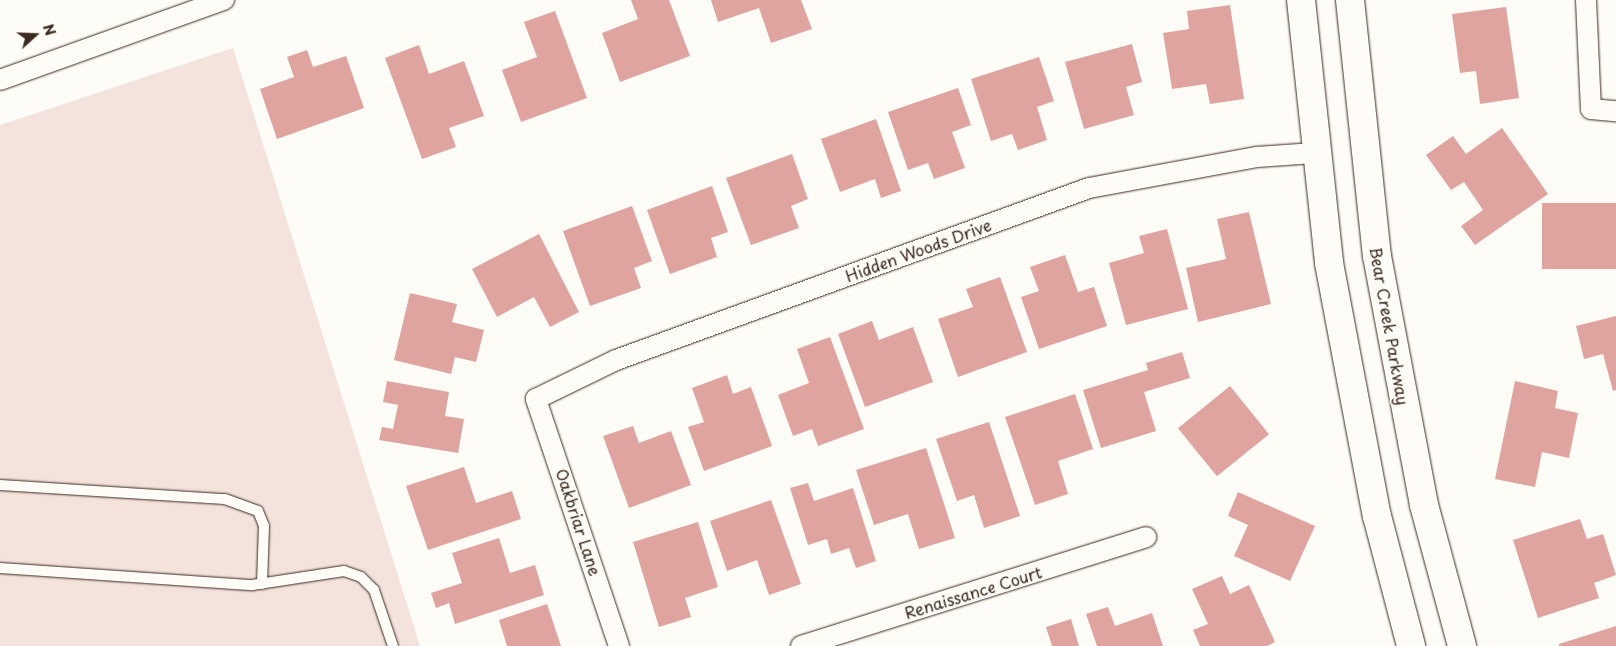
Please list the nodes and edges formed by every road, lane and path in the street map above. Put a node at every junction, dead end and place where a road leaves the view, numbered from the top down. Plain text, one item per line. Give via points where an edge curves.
1 (224, 0) edge
2 (1302, 0) edge
3 (1350, 0) edge
4 (1586, 0) edge
5 (0, 80) edge
6 (1616, 111) edge
7 (1314, 152) junction
8 (536, 399) joint
9 (0, 485) edge
10 (1146, 537) dead end
11 (0, 568) edge
12 (262, 584) junction
13 (393, 646) edge
14 (619, 646) edge
15 (801, 646) edge
16 (1411, 646) edge
17 (1462, 646) edge

1 - 5 street
2 - 7 main road
3 - 17 main road, Bear Creek Parkway via 1377,256 1424,505
4 - 6 street via 1591,109
7 - 8 street, Hidden Woods Drive via 1258,157 1089,188 616,360
7 - 16 main road via 1354,402 1377,516
8 - 14 street, Oakbriar Lane
9 - 12 lane via 225,499 258,511 266,563
10 - 15 street, Renaissance Court
11 - 12 lane
12 - 13 lane via 344,571 361,578 374,590

